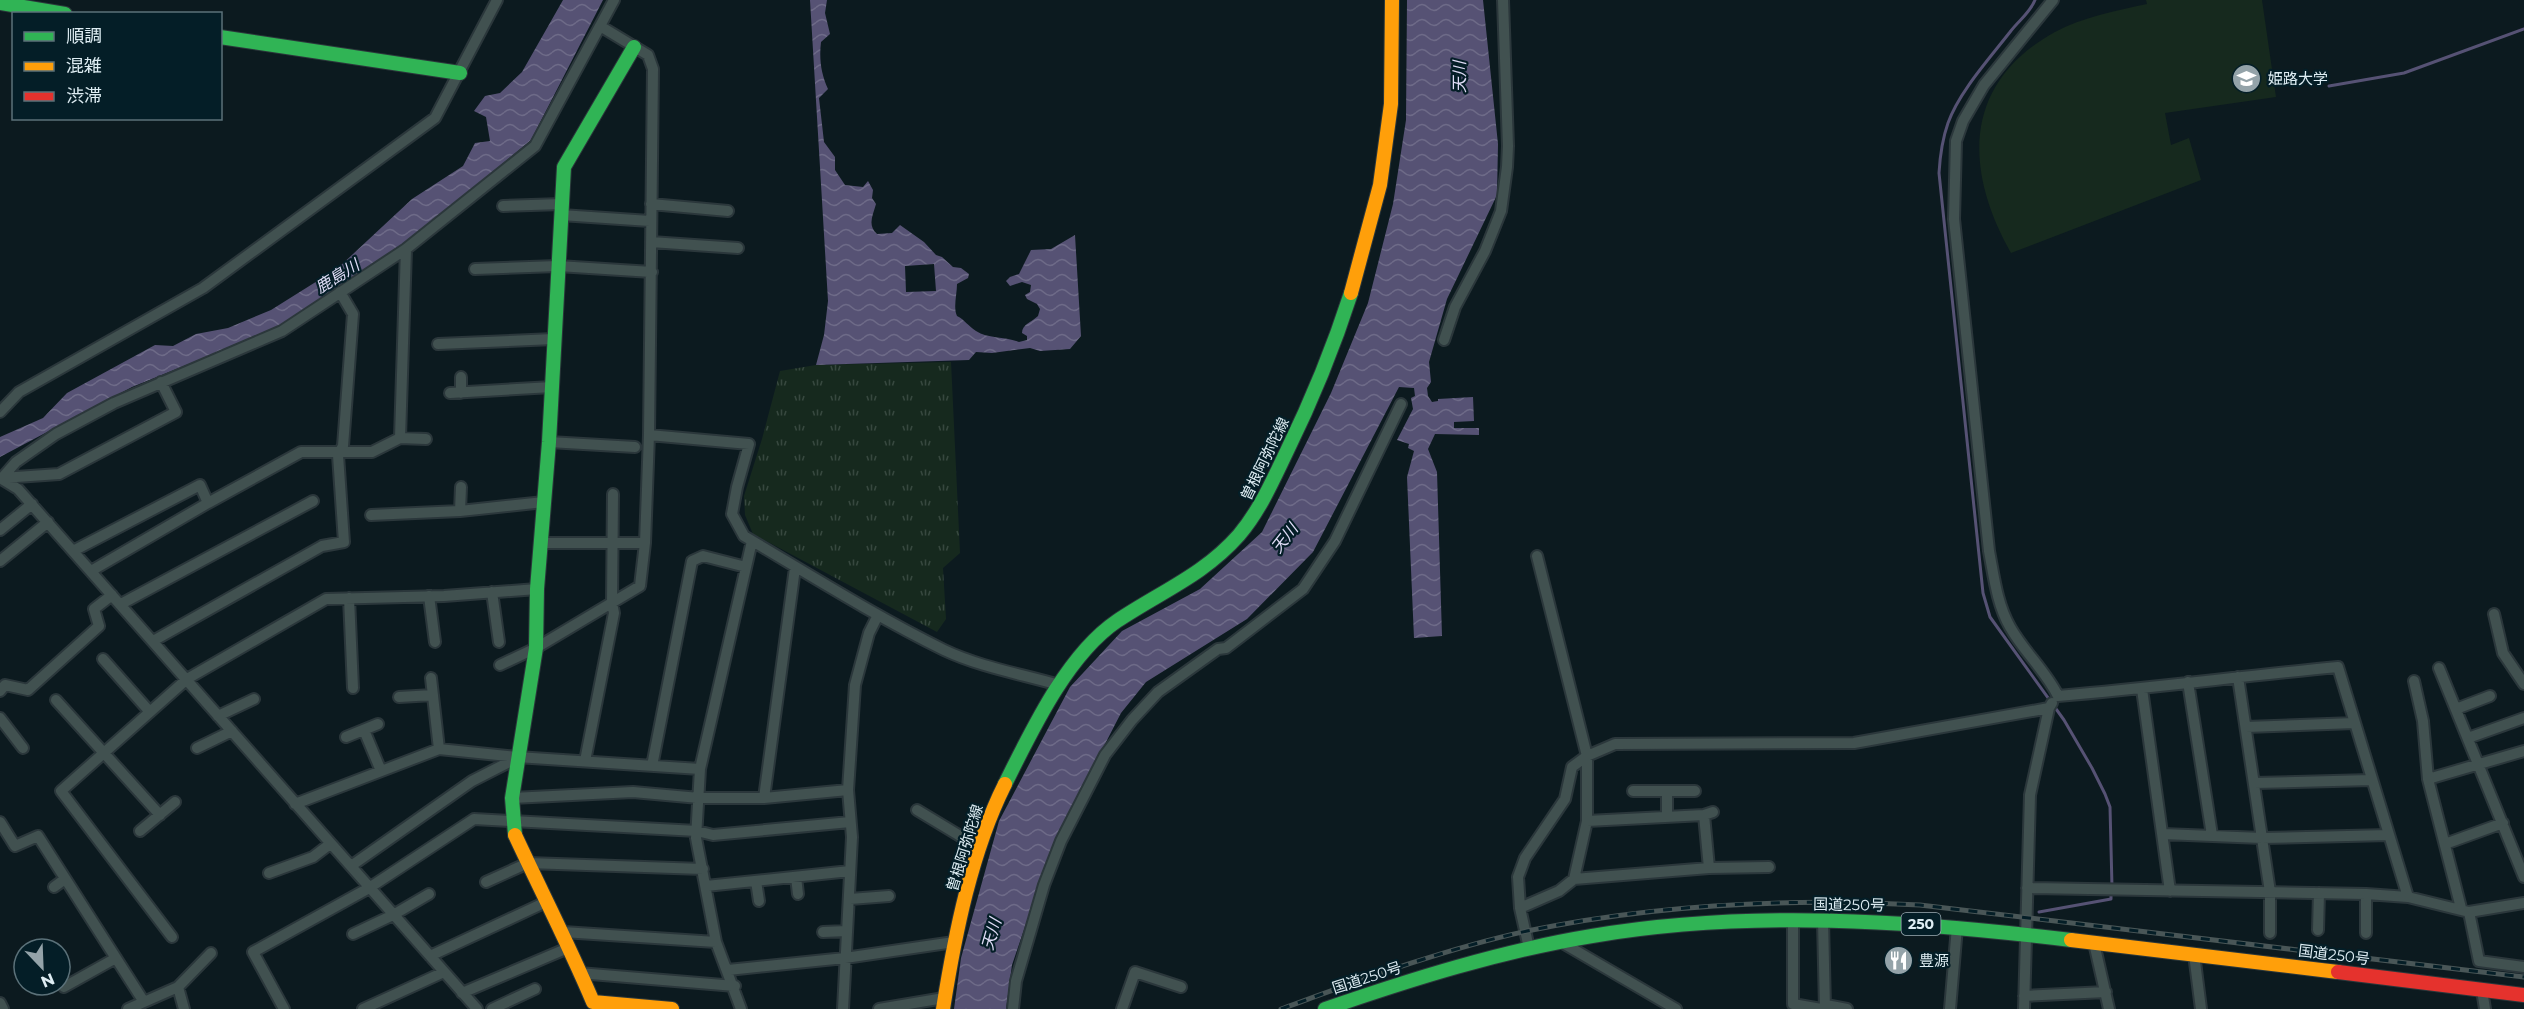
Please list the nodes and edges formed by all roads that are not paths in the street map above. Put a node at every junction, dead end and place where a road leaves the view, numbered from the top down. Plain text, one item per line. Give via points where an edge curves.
1 (497, 0) edge
2 (614, 0) edge
3 (1392, 0) edge
4 (1503, 0) edge
5 (2053, 0) edge
6 (3, 7) edge
7 (47, 12) edge
8 (600, 26) junction
9 (222, 37) edge
10 (634, 47) junction
11 (460, 73) junction
12 (651, 204) junction
13 (503, 206) dead end
14 (561, 210) junction
15 (728, 211) dead end
16 (650, 221) junction
17 (651, 242) junction
18 (738, 248) dead end
19 (406, 249) junction
20 (558, 266) junction
21 (475, 269) dead end
22 (652, 272) junction
23 (340, 292) junction
24 (554, 339) junction
25 (1444, 340) dead end
26 (438, 344) dead end
27 (461, 377) dead end
28 (160, 382) junction
29 (552, 387) junction
30 (1401, 404) dead end
31 (0, 412) edge
32 (649, 435) junction
33 (400, 438) junction
34 (426, 439) dead end
35 (549, 442) junction
36 (635, 447) dead end
37 (340, 451) junction
38 (1, 478) edge
39 (461, 488) dead end
40 (613, 494) dead end
41 (313, 501) dead end
42 (208, 502) junction
43 (404, 502) dead end
44 (544, 502) junction
45 (32, 504) junction
46 (460, 511) junction
47 (404, 514) junction
48 (370, 515) dead end
49 (48, 522) junction
50 (0, 530) edge
51 (752, 541) junction
52 (540, 543) junction
53 (612, 543) junction
54 (645, 543) junction
55 (73, 551) junction
56 (1537, 556) dead end
57 (0, 561) edge
58 (746, 567) junction
59 (795, 568) junction
60 (91, 571) junction
61 (537, 589) junction
62 (492, 592) junction
63 (112, 595) junction
64 (429, 596) junction
65 (349, 598) junction
66 (612, 603) junction
67 (121, 604) junction
68 (2494, 614) dead end
69 (878, 615) junction
70 (153, 641) junction
71 (435, 642) dead end
72 (499, 642) dead end
73 (536, 648) junction
74 (103, 659) dead end
75 (500, 665) dead end
76 (2439, 668) dead end
77 (2238, 677) junction
78 (431, 678) dead end
79 (187, 679) junction
80 (2414, 681) dead end
81 (2188, 682) junction
82 (2524, 684) edge
83 (1059, 686) junction
84 (353, 688) dead end
85 (2142, 689) junction
86 (0, 691) edge
87 (433, 695) junction
88 (2058, 696) junction
89 (2490, 696) dead end
90 (399, 697) dead end
91 (254, 699) dead end
92 (56, 700) dead end
93 (2049, 708) junction
94 (2456, 709) junction
95 (150, 712) junction
96 (218, 716) junction
97 (0, 718) edge
98 (2524, 718) edge
99 (2355, 723) junction
100 (378, 724) dead end
101 (2246, 727) junction
102 (364, 730) junction
103 (232, 731) junction
104 (346, 737) dead end
105 (2468, 738) junction
106 (22, 748) dead end
107 (197, 748) dead end
108 (439, 749) junction
109 (2524, 751) edge
110 (103, 753) junction
111 (1587, 756) junction
112 (517, 757) junction
113 (585, 761) junction
114 (2479, 765) junction
115 (652, 766) junction
116 (700, 769) junction
117 (381, 771) junction
118 (2428, 779) junction
119 (2371, 780) junction
120 (2254, 783) junction
121 (848, 790) junction
122 (1633, 791) dead end
123 (1695, 791) dead end
124 (1667, 792) junction
125 (512, 798) junction
126 (699, 798) junction
127 (764, 798) junction
128 (175, 802) dead end
129 (295, 804) junction
130 (917, 810) dead end
131 (159, 815) junction
132 (1667, 817) junction
133 (514, 821) junction
134 (1587, 821) junction
135 (0, 822) edge
136 (850, 822) junction
137 (2503, 823) junction
138 (140, 831) dead end
139 (697, 831) junction
140 (2163, 834) junction
141 (2212, 835) junction
142 (2389, 836) junction
143 (2262, 838) junction
144 (330, 844) junction
145 (2445, 844) junction
146 (980, 848) junction
147 (287, 854) dead end
148 (528, 863) junction
149 (292, 864) junction
150 (351, 867) junction
151 (1769, 867) dead end
152 (1709, 868) junction
153 (703, 869) junction
154 (850, 871) junction
155 (269, 873) dead end
156 (796, 877) junction
157 (2524, 878) edge
158 (65, 879) junction
159 (1574, 879) junction
160 (756, 881) junction
161 (486, 882) dead end
162 (706, 886) junction
163 (54, 887) dead end
164 (369, 888) junction
165 (2027, 888) junction
166 (2170, 891) junction
167 (2270, 892) junction
168 (2319, 893) junction
169 (429, 894) dead end
170 (798, 894) dead end
171 (2366, 894) junction
172 (889, 896) dead end
173 (2408, 897) junction
174 (850, 898) junction
175 (759, 901) dead end
176 (546, 902) junction
177 (2524, 903) edge
178 (1520, 908) junction
179 (2465, 910) junction
180 (393, 915) junction
181 (1793, 920) junction
182 (1822, 920) junction
183 (1957, 927) junction
184 (2318, 930) dead end
185 (847, 931) junction
186 (563, 932) junction
187 (823, 932) dead end
188 (2270, 933) dead end
189 (2366, 933) dead end
190 (353, 934) dead end
191 (2026, 935) junction
192 (172, 937) dead end
193 (716, 942) junction
194 (954, 942) junction
195 (1561, 942) junction
196 (2094, 943) junction
197 (568, 948) junction
198 (1529, 948) junction
199 (211, 953) dead end
200 (2194, 954) junction
201 (430, 956) junction
202 (116, 958) junction
203 (845, 958) junction
204 (2524, 967) edge
205 (728, 970) junction
206 (444, 972) junction
207 (579, 973) junction
208 (72, 983) edge
209 (735, 986) junction
210 (178, 987) junction
211 (1181, 987) dead end
212 (535, 989) dead end
213 (2482, 990) junction
214 (2106, 992) junction
215 (462, 993) junction
216 (2524, 995) edge
217 (2024, 996) junction
218 (144, 1002) junction
219 (0, 1003) edge
220 (944, 1003) edge
221 (607, 1006) edge
222 (1824, 1008) edge
223 (3, 1009) edge
224 (128, 1009) edge
225 (184, 1009) edge
226 (284, 1009) edge
227 (363, 1009) edge
228 (477, 1009) edge
229 (492, 1009) edge
230 (672, 1009) edge
231 (741, 1009) edge
232 (843, 1009) edge
233 (879, 1009) edge
234 (1013, 1009) edge
235 (1122, 1009) edge
236 (1325, 1009) edge
237 (1676, 1009) edge
238 (1848, 1009) edge
239 (1950, 1009) edge
240 (2024, 1009) edge
241 (2109, 1009) edge
242 (2201, 1009) edge
243 (2485, 1009) edge

1 - 11 street
2 - 8 street
3 - 83 main road, 曽根阿弥陀線 via 1387,141 1361,262 1330,355 1259,510 1221,554 1192,577 1117,621 1096,638
4 - 25 street via 1508,146 1501,211 1455,307
5 - 88 street via 1984,85 1963,121 1956,141 1954,219 1996,591 2010,627 2049,677
6 - 7 main road
8 - 10 street
8 - 19 street via 536,146
9 - 11 main road
10 - 12 street via 648,55 653,69
10 - 14 main road via 564,167
11 - 31 street via 435,118 203,288 19,392
12 - 15 street
12 - 16 street
13 - 14 street
14 - 16 street
14 - 20 main road
16 - 17 street
17 - 18 street via 725,242
17 - 22 street
19 - 23 street
19 - 33 street
20 - 21 street
20 - 22 street
20 - 24 main road
22 - 32 street
23 - 28 street via 282,331
23 - 37 street via 353,314
24 - 26 street
24 - 29 main road
27 - 29 street via 455,393 492,396
28 - 38 street via 56,434 16,462
28 - 38 street via 176,412 59,474
29 - 35 main road
30 - 234 street via 1335,541 1303,589 1226,648 1218,649 1158,692 1105,755 1061,841 1044,885 1016,981
32 - 51 street via 750,444 732,514 744,536
32 - 54 street
33 - 34 street
33 - 37 street via 372,452
35 - 36 street
35 - 44 main road
37 - 42 street via 301,452
37 - 70 street via 344,542 322,546 230,603
38 - 45 street
39 - 46 street
40 - 53 street
41 - 67 street
42 - 55 street via 200,485
42 - 60 street
43 - 47 street
44 - 46 street
44 - 52 main road
45 - 49 street
45 - 50 street
46 - 47 street
47 - 48 street
49 - 55 street
49 - 57 street
51 - 58 street
51 - 59 street
52 - 53 street
52 - 61 main road
53 - 54 street
53 - 66 street
54 - 66 street via 640,586
55 - 60 street
56 - 111 street
58 - 115 street via 703,556 692,561
58 - 116 street
59 - 69 street
59 - 127 street
60 - 63 street
61 - 62 street
61 - 73 main road
62 - 64 street
62 - 72 street
63 - 67 street
63 - 86 street via 94,609 99,626 28,690 4,685
64 - 65 street
64 - 71 street
65 - 79 street via 326,599
65 - 84 street
66 - 73 street
66 - 113 street via 614,613
67 - 70 street
68 - 82 street via 2503,652
69 - 83 street via 972,661
69 - 121 street via 855,685
70 - 79 street
73 - 75 street
73 - 112 main road
74 - 95 street
76 - 94 street
77 - 81 street
77 - 99 street via 2338,667
77 - 101 street
78 - 87 street
79 - 95 street
79 - 96 street
80 - 118 street via 2424,721
81 - 85 street
81 - 141 street
83 - 146 main road, 曽根阿弥陀線 via 1009,775
85 - 88 street
85 - 140 street
87 - 90 street
87 - 108 street
88 - 93 street
89 - 94 street
91 - 96 street
92 - 110 street
93 - 111 street via 1854,743 1615,744
93 - 165 street via 2030,795
94 - 105 street
95 - 110 street
96 - 103 street
97 - 106 street
98 - 105 street
99 - 101 street
99 - 119 street
100 - 102 street
101 - 120 street
102 - 104 street
102 - 117 street
103 - 107 street
103 - 129 street
105 - 114 street
108 - 112 street
108 - 117 street
109 - 114 street
110 - 131 street
110 - 192 street via 61,791
111 - 134 street
111 - 178 street via 1572,767 1565,799 1525,858 1518,877
112 - 113 street
112 - 125 main road
112 - 150 street via 472,781
113 - 115 street
114 - 118 street
114 - 137 street
115 - 116 street
116 - 126 street
117 - 129 street
118 - 145 street
119 - 120 street
119 - 142 street
120 - 143 street
121 - 127 street
121 - 136 street
122 - 124 street
123 - 124 street
124 - 132 street
125 - 126 street via 633,792
125 - 133 main road
126 - 127 street
126 - 139 street
128 - 131 street
129 - 144 street
130 - 146 street
131 - 138 street
132 - 134 street
132 - 152 street via 1709,814
133 - 139 street
133 - 148 main road via 514,834
133 - 164 street via 474,819
134 - 159 street
135 - 158 street via 15,846 38,836
136 - 139 street via 712,836
136 - 154 street
137 - 145 street
137 - 157 street
139 - 153 street
140 - 141 street
140 - 166 street
141 - 143 street
142 - 143 street
142 - 173 street
143 - 167 street
144 - 149 street via 313,857
144 - 150 street
145 - 179 street
146 - 194 main road, 曽根阿弥陀線
147 - 149 street
148 - 153 street
148 - 161 street
148 - 176 main road
149 - 155 street
150 - 164 street
151 - 152 street
152 - 159 street
153 - 162 street
154 - 156 street
154 - 174 street
156 - 160 street
156 - 170 street
158 - 163 street
158 - 202 street
159 - 178 street via 1559,891
160 - 162 street
160 - 175 street
162 - 193 street
164 - 180 street
164 - 226 street via 253,952
165 - 166 street
165 - 191 street
166 - 167 street
167 - 168 street
167 - 188 street
168 - 171 street
168 - 184 street
169 - 180 street
171 - 173 street
171 - 189 street
172 - 174 street
173 - 179 street
174 - 185 street
176 - 186 main road
176 - 201 street
177 - 179 street
178 - 198 street
179 - 204 street via 2478,961
180 - 190 street
180 - 201 street
181 - 182 main road, 国道250号 / 250
181 - 195 main road, 国道250号 / 250 via 1700,923
181 - 222 street via 1793,1004
182 - 183 main road, 国道250号 / 250
182 - 222 street
183 - 191 main road, 国道250号 / 250
183 - 239 street
185 - 187 street
185 - 203 street
186 - 193 street
186 - 197 main road
191 - 196 main road, 国道250号 / 250
191 - 217 street
193 - 205 street
194 - 203 street
194 - 220 main road, 曽根阿弥陀線
195 - 198 main road, 国道250号 / 250
195 - 237 street
196 - 200 main road, 国道250号 / 250
196 - 214 street
197 - 207 main road
197 - 215 street
198 - 236 main road, 国道250号 / 250
199 - 210 street
200 - 213 main road, 国道250号 / 250
200 - 242 street
201 - 206 street
202 - 208 street
202 - 218 street
203 - 205 street
203 - 232 street
205 - 209 street
206 - 215 street
206 - 227 street
207 - 209 street
207 - 221 main road via 593,1002
209 - 231 street
210 - 218 street
210 - 225 street
211 - 235 street via 1135,972
212 - 229 street
213 - 216 main road, 国道250号 / 250
213 - 243 street
214 - 217 street
214 - 241 street
215 - 228 street
217 - 240 street
218 - 224 street
219 - 223 street
220 - 233 street
221 - 230 main road
222 - 238 street

